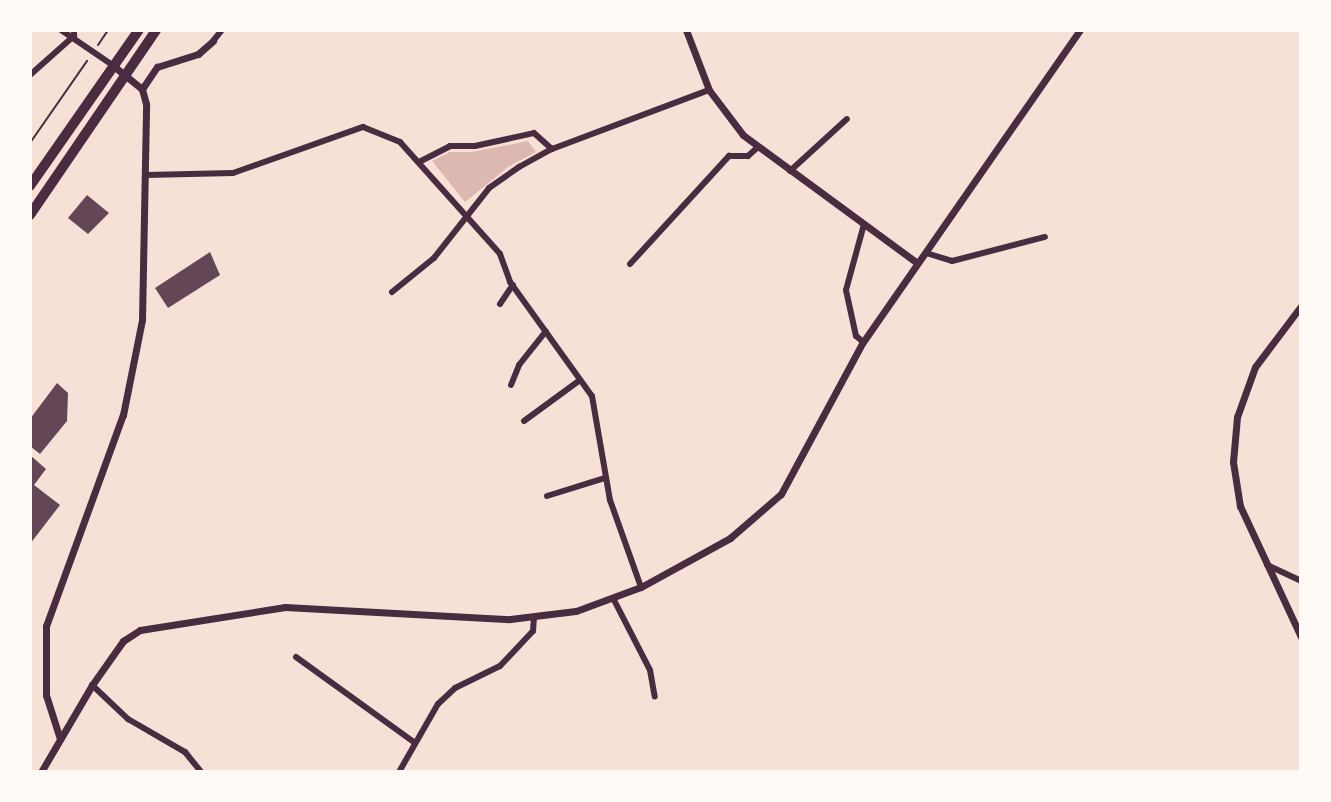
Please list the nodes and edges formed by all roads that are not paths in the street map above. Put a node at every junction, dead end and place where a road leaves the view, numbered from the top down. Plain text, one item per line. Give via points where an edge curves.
1 (61, 30) edge
2 (139, 30) edge
3 (156, 30) edge
4 (222, 30) edge
5 (686, 30) edge
6 (1080, 30) edge
7 (74, 33) edge
8 (213, 41) joint
9 (115, 66) junction
10 (30, 75) edge
11 (126, 75) junction
12 (142, 89) junction
13 (709, 90) junction
14 (847, 119) dead end
15 (758, 148) junction
16 (552, 149) junction
17 (421, 161) junction
18 (790, 171) junction
19 (146, 175) junction
20 (30, 186) edge
21 (30, 215) edge
22 (467, 216) junction
23 (864, 225) junction
24 (1045, 237) dead end
25 (926, 253) junction
26 (917, 263) junction
27 (630, 264) dead end
28 (513, 285) junction
29 (393, 292) dead end
30 (500, 304) dead end
31 (1301, 306) edge
32 (546, 331) junction
33 (863, 342) junction
34 (580, 380) junction
35 (510, 385) dead end
36 (524, 421) dead end
37 (605, 478) junction
38 (547, 496) dead end
39 (1267, 565) junction
40 (1301, 581) edge
41 (641, 587) junction
42 (613, 598) junction
43 (534, 618) junction
44 (1301, 638) edge
45 (296, 657) dead end
46 (92, 685) junction
47 (655, 697) dead end
48 (60, 739) junction
49 (414, 742) junction
50 (41, 772) edge
51 (201, 772) edge
52 (399, 772) edge

1 - 7 street
2 - 9 main road
3 - 11 main road
4 - 8 street
5 - 13 street
6 - 25 street
7 - 9 street
7 - 10 street
8 - 12 street via 198,54 157,67
9 - 11 street
9 - 20 main road
11 - 12 street
11 - 21 main road
12 - 19 street
13 - 15 street via 726,117
13 - 16 street
14 - 18 street
15 - 18 street
15 - 27 street via 748,156 729,156
16 - 17 street via 534,133 475,146 450,146
16 - 22 street via 489,188
17 - 19 street via 400,142 363,127 233,173
17 - 22 street
18 - 23 street
19 - 48 street via 142,320 133,375 123,415 46,626 46,695
22 - 28 street via 500,254
22 - 29 street via 434,258
23 - 26 street
23 - 33 street via 846,290 856,336
24 - 25 street via 952,261
25 - 26 street
26 - 33 street
28 - 30 street
28 - 32 street
31 - 39 street via 1255,367 1237,417 1240,506
32 - 34 street
32 - 35 street via 519,365
33 - 41 street via 781,494 730,538
34 - 36 street
34 - 37 street via 596,412
37 - 38 street
37 - 41 street
39 - 40 street
39 - 44 street
41 - 42 street
42 - 43 street via 576,611
42 - 47 street via 650,670
43 - 46 street via 285,607 166,623 123,641
43 - 49 street via 533,631 517,650 500,666 455,688 438,704
45 - 49 street
46 - 48 street
46 - 51 street via 128,719 185,752
48 - 50 street
49 - 52 street via 412,754

